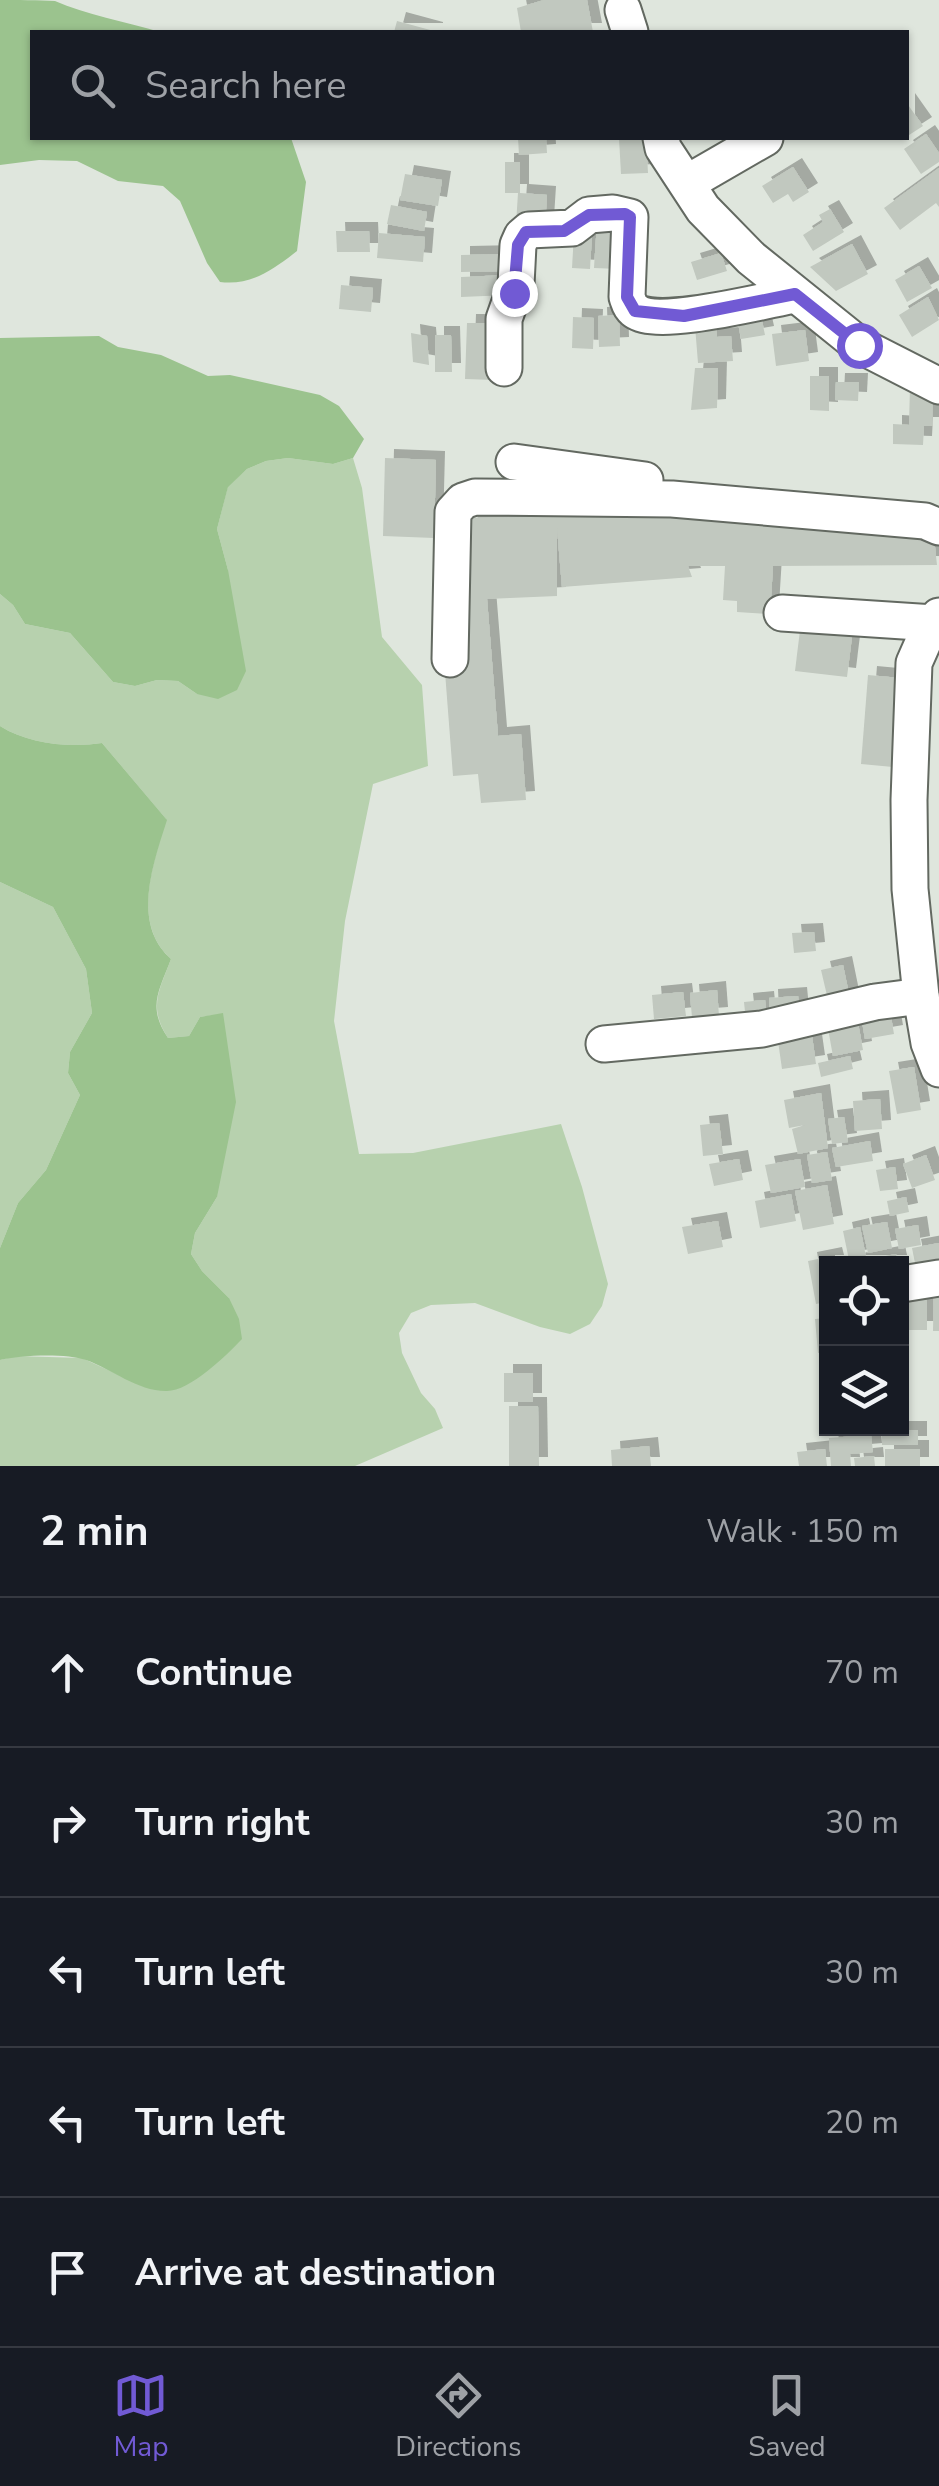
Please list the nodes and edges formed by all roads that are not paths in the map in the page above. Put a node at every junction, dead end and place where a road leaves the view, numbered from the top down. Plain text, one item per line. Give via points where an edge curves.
1 (661, 140) edge
2 (762, 140) edge
3 (687, 183) junction
4 (795, 294) junction
5 (504, 368) dead end
6 (939, 386) edge
7 (514, 462) dead end
8 (939, 509) edge
9 (939, 527) edge
10 (782, 613) dead end
11 (936, 620) edge
12 (450, 659) dead end
13 (920, 996) junction
14 (604, 1044) dead end
15 (939, 1069) edge
16 (939, 1278) edge
17 (909, 1283) edge

1 - 3 street
2 - 3 street
3 - 4 street via 721,231
4 - 5 street via 684,316 640,314 627,297 629,215 589,215 564,231 529,230 518,245 516,286 504,319
4 - 6 street via 859,345
7 - 8 street
9 - 12 street via 672,499 475,497 452,512
10 - 11 street
11 - 13 street via 914,663 910,702 910,889
13 - 14 street via 762,1029
13 - 15 street
16 - 17 street

